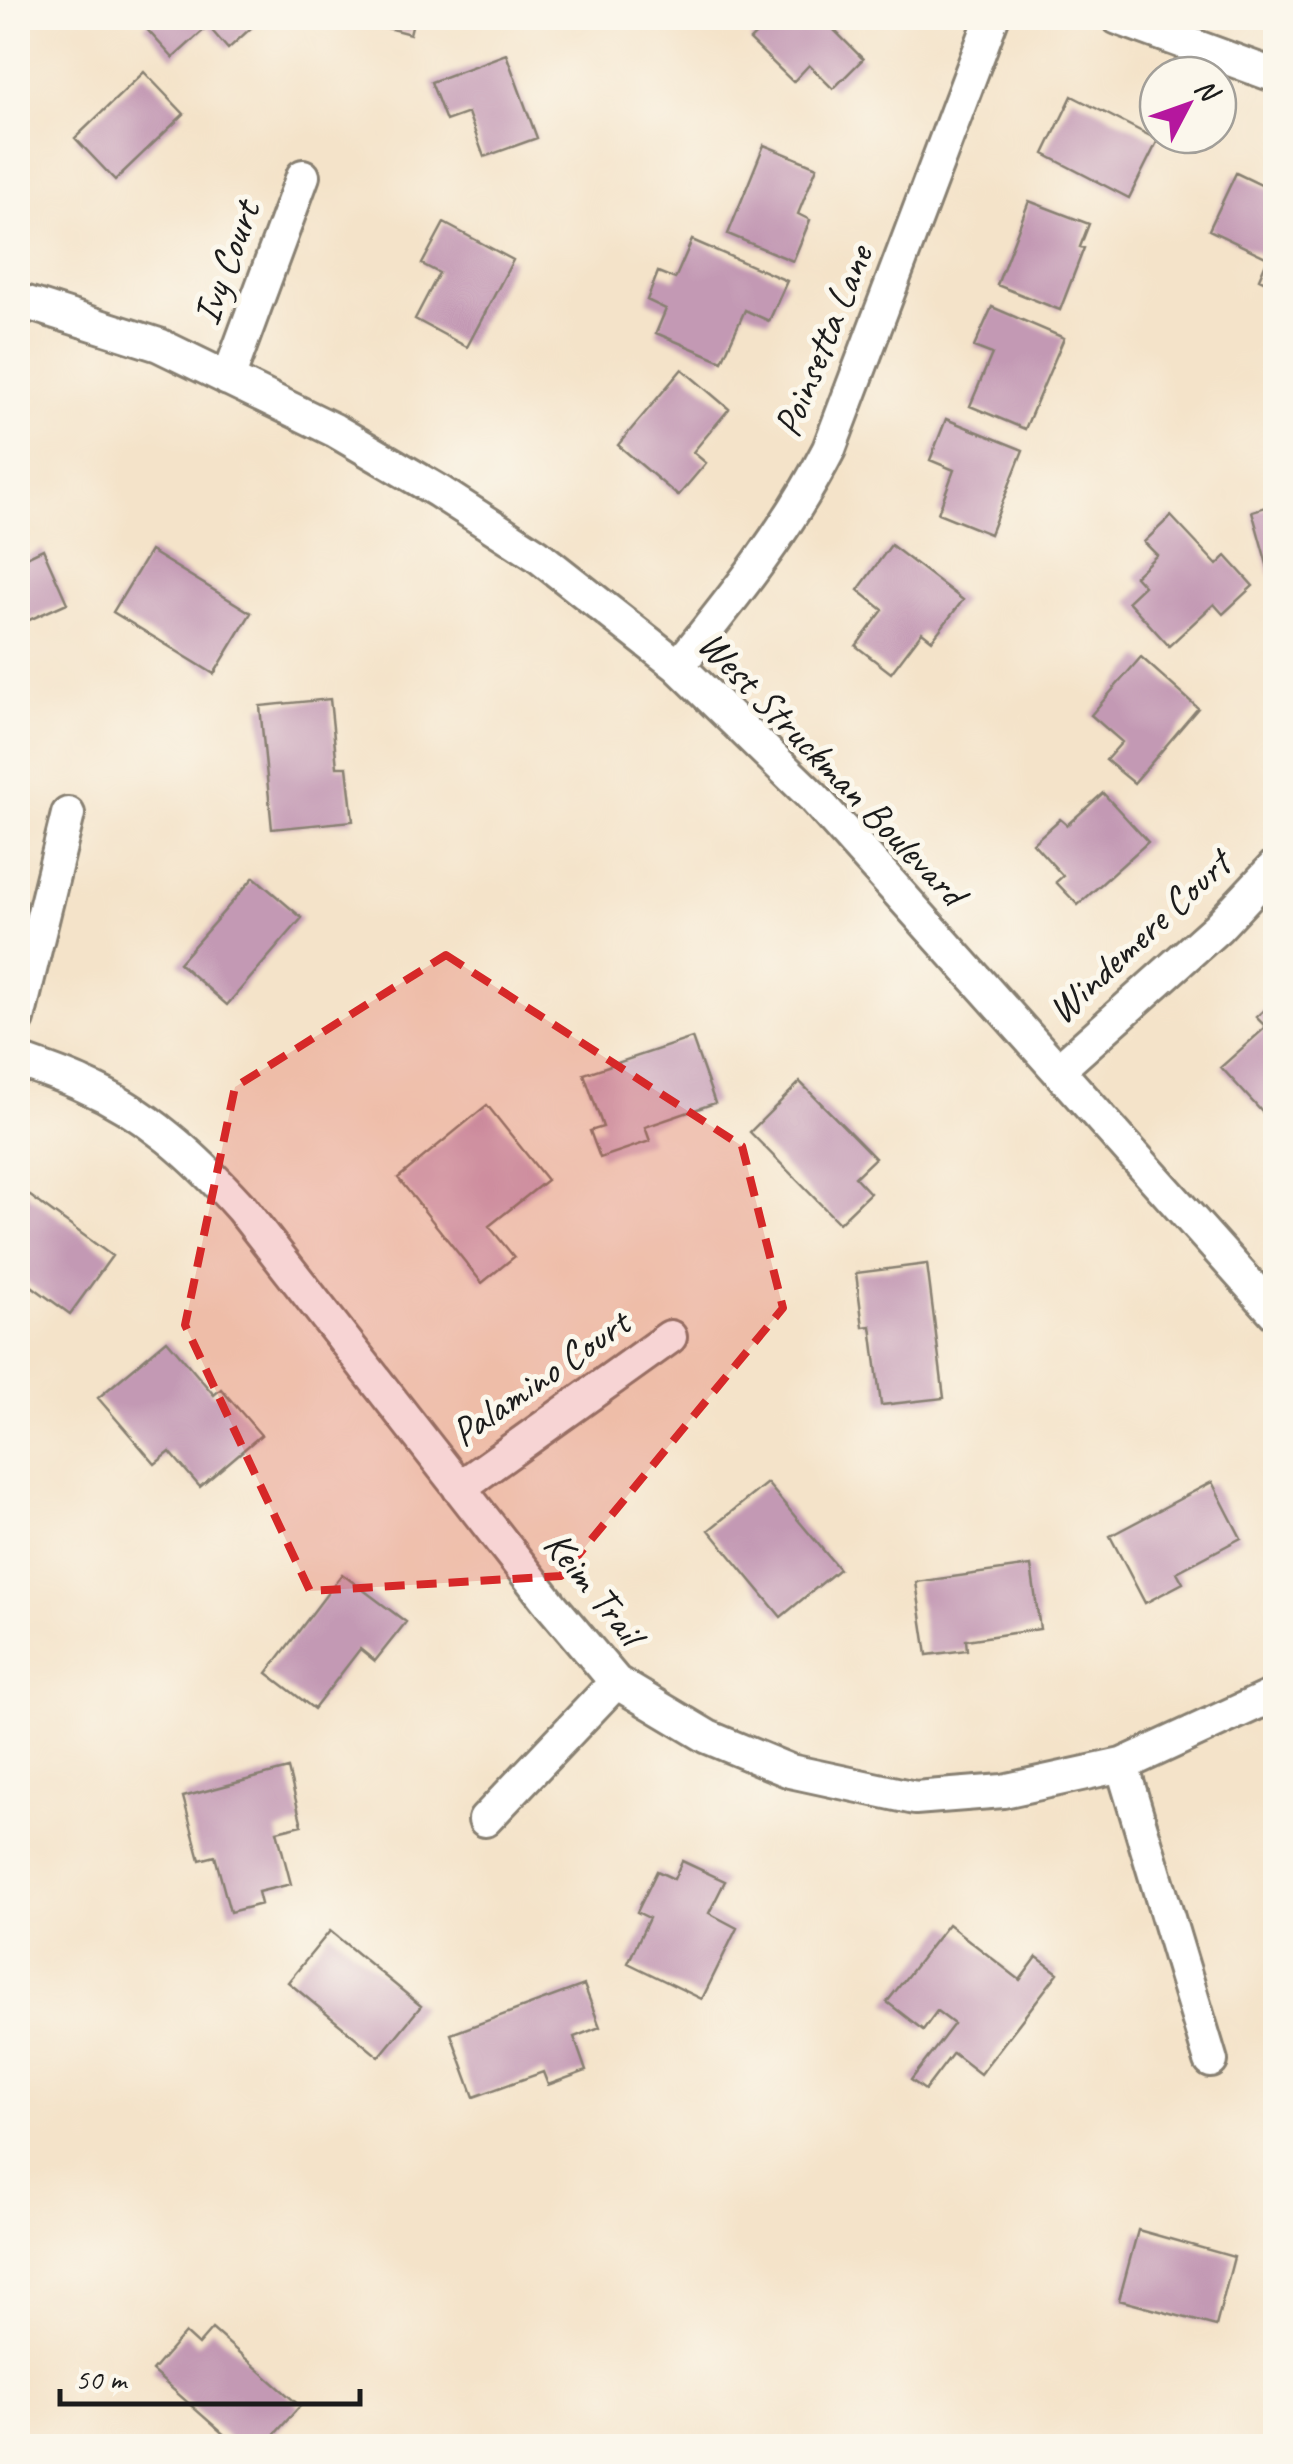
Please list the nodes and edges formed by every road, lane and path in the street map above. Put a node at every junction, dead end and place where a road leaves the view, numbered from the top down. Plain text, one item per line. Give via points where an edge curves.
1 (992, 18) edge
2 (1118, 18) edge
3 (1276, 76) edge
4 (303, 176) dead end
5 (18, 300) edge
6 (228, 379) junction
7 (678, 666) junction
8 (68, 814) dead end
9 (1276, 865) edge
10 (18, 1020) edge
11 (18, 1060) edge
12 (1058, 1070) junction
13 (1276, 1314) edge
14 (670, 1338) dead end
15 (459, 1488) junction
16 (616, 1682) junction
17 (1276, 1694) edge
18 (1122, 1765) junction
19 (484, 1820) dead end
20 (1210, 2061) dead end

1 - 7 street, Poinsetta Lane via 829,449 759,567
2 - 3 street
4 - 6 street, Ivy Court
5 - 6 street, West Struckman Boulevard via 159,345
6 - 7 street, West Struckman Boulevard via 438,491 537,556
7 - 12 street, West Struckman Boulevard via 814,798
8 - 10 street
9 - 12 street, Windemere Court
11 - 15 street, Keim Trail via 86,1086 156,1127 201,1164
12 - 13 street, West Struckman Boulevard
14 - 15 street, Palamino Court
15 - 16 street, Keim Trail
16 - 18 street, Keim Trail via 756,1759 915,1798 1003,1791
16 - 19 street
17 - 18 street, Keim Trail
18 - 20 street

